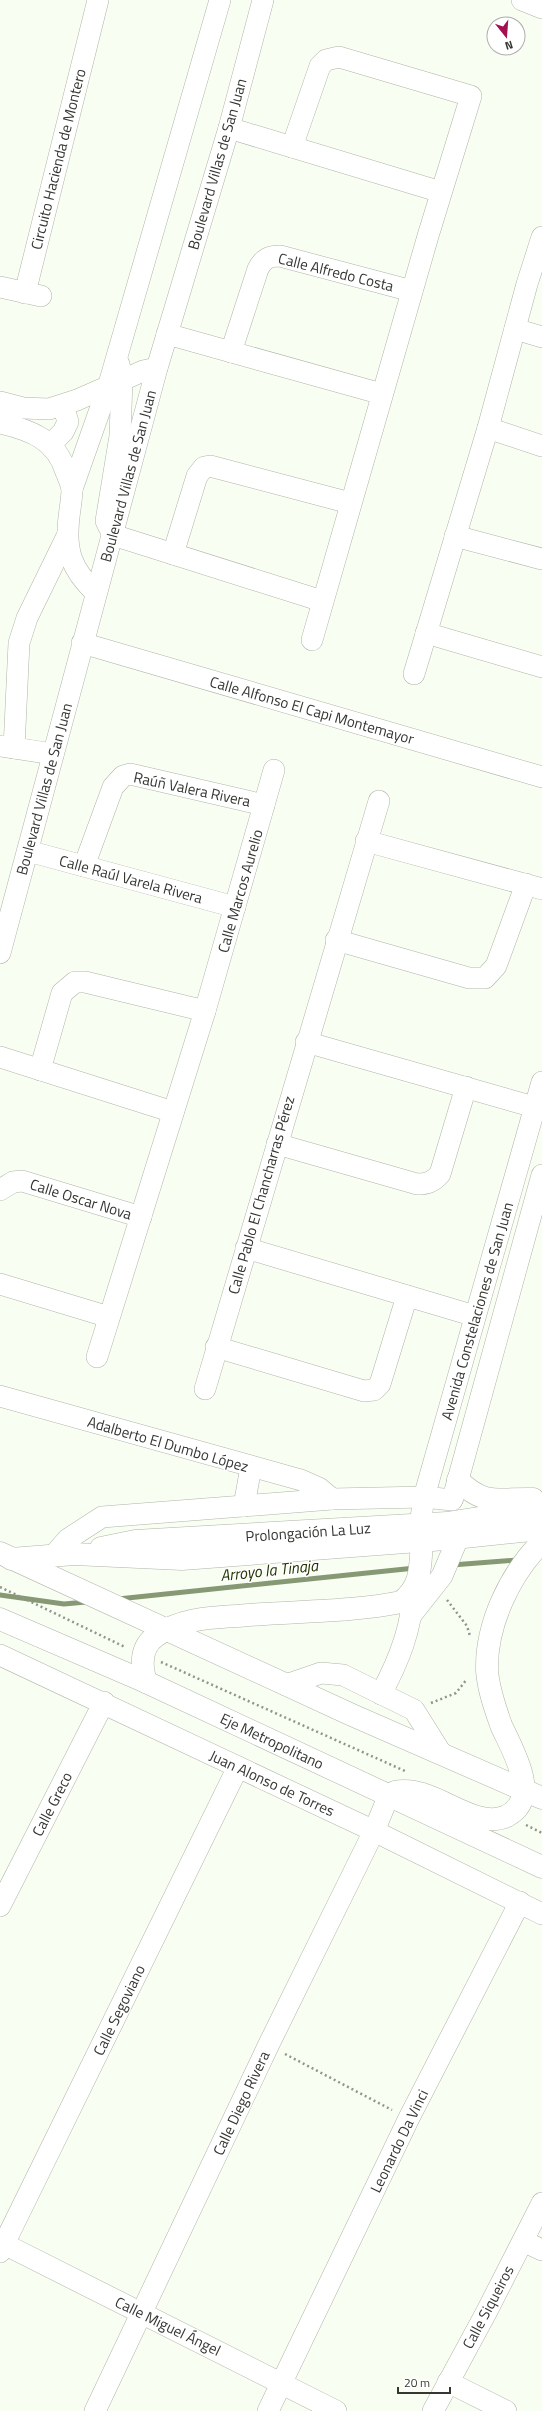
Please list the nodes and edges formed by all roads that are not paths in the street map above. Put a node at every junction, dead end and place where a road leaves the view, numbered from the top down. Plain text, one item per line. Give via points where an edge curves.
1 (98, 0) edge
2 (220, 0) edge
3 (263, 0) edge
4 (522, 0) edge
5 (542, 8) edge
6 (229, 128) junction
7 (292, 147) junction
8 (441, 192) junction
9 (542, 238) edge
10 (0, 287) edge
11 (412, 291) junction
12 (515, 329) junction
13 (167, 334) junction
14 (542, 337) edge
15 (231, 352) junction
16 (157, 368) junction
17 (116, 382) junction
18 (382, 394) junction
19 (0, 402) edge
20 (63, 405) junction
21 (0, 423) edge
22 (488, 428) junction
23 (51, 444) junction
24 (542, 446) edge
25 (72, 489) junction
26 (350, 503) junction
27 (112, 534) junction
28 (67, 536) junction
29 (455, 536) junction
30 (173, 554) junction
31 (542, 559) edge
32 (96, 593) junction
33 (322, 601) junction
34 (426, 633) junction
35 (312, 640) dead end
36 (82, 643) junction
37 (542, 668) edge
38 (414, 674) dead end
39 (7, 747) edge
40 (54, 754) junction
41 (274, 770) dead end
42 (542, 778) edge
43 (379, 801) dead end
44 (264, 805) junction
45 (366, 841) junction
46 (28, 851) junction
47 (84, 866) junction
48 (534, 886) edge
49 (235, 907) junction
50 (336, 940) junction
51 (0, 953) edge
52 (205, 1012) junction
53 (306, 1042) junction
54 (0, 1057) edge
55 (40, 1070) junction
56 (542, 1082) edge
57 (466, 1088) junction
58 (534, 1107) junction
59 (173, 1112) junction
60 (277, 1144) junction
61 (158, 1161) joint
62 (542, 1175) edge
63 (0, 1190) edge
64 (537, 1211) edge
65 (141, 1217) junction
66 (246, 1248) junction
67 (0, 1284) edge
68 (407, 1296) junction
69 (475, 1316) junction
70 (109, 1317) junction
71 (216, 1348) junction
72 (97, 1357) dead end
73 (205, 1389) dead end
74 (0, 1396) edge
75 (251, 1468) junction
76 (458, 1480) junction
77 (424, 1497) junction
78 (542, 1498) edge
79 (332, 1499) junction
80 (452, 1500) junction
81 (244, 1506) junction
82 (542, 1508) edge
83 (451, 1537) junction
84 (421, 1540) junction
85 (540, 1540) edge
86 (64, 1554) junction
87 (4, 1557) edge
88 (424, 1590) junction
89 (0, 1619) edge
90 (166, 1630) junction
91 (0, 1655) edge
92 (146, 1682) junction
93 (286, 1685) junction
94 (381, 1694) junction
95 (104, 1702) junction
96 (441, 1753) junction
97 (238, 1767) junction
98 (534, 1794) edge
99 (389, 1795) junction
100 (374, 1831) junction
101 (542, 1867) edge
102 (520, 1902) junction
103 (0, 1906) edge
104 (542, 1914) edge
105 (542, 2202) edge
106 (523, 2241) junction
107 (1, 2246) edge
108 (542, 2250) edge
109 (142, 2314) junction
110 (448, 2382) junction
111 (283, 2383) junction
112 (95, 2411) edge
113 (268, 2411) edge
114 (336, 2411) edge
115 (433, 2411) edge
116 (506, 2411) edge

1 - 10 street, Circuito Hacienda de Montero via 33,295
2 - 17 street via 117,356
3 - 6 street, Boulevard Villas de San Juan
4 - 5 street
6 - 7 street
6 - 13 street, Boulevard Villas de San Juan
7 - 8 street
7 - 8 street, Calle Alfredo Costa via 317,72 326,60 332,57 471,96
8 - 11 street, Calle Alfredo Costa
9 - 12 street
11 - 15 street, Calle Alfredo Costa via 272,256 261,263 258,269
11 - 18 street, Calle Alfredo Costa
12 - 14 street
12 - 22 street
13 - 15 street
13 - 16 street, Boulevard Villas de San Juan
15 - 18 street
16 - 17 street
16 - 27 street, Boulevard Villas de San Juan
17 - 20 street
17 - 25 street
17 - 27 street via 120,436 106,521
18 - 26 street, Calle Alfredo Costa
19 - 20 street via 37,410
20 - 23 street via 68,422 63,432
21 - 23 street via 36,433
22 - 24 street
22 - 29 street
23 - 25 street via 64,463
25 - 28 street
26 - 30 street via 210,466 204,468 197,476
26 - 33 street, Calle Alfredo Costa
27 - 30 street
27 - 32 street, Boulevard Villas de San Juan
28 - 32 street via 74,566 81,579
28 - 39 street via 27,618 19,643
29 - 31 street
29 - 34 street
30 - 33 street
32 - 36 street, Boulevard Villas de San Juan
33 - 35 street, Calle Alfredo Costa
34 - 37 street
34 - 38 street
36 - 40 street, Boulevard Villas de San Juan
36 - 42 street, Calle Alfonso El Capi Montemayor
39 - 40 street
40 - 46 street, Boulevard Villas de San Juan
41 - 44 street, Calle Marcos Aurelio
43 - 45 street, Calle Pablo El Chancharras Pérez
44 - 47 street, Raúñ Valera Rivera via 130,774 113,786
44 - 49 street, Calle Marcos Aurelio
45 - 48 street
45 - 50 street, Calle Pablo El Chancharras Pérez
46 - 47 street, Calle Raúl Varela Rivera
46 - 51 street, Boulevard Villas de San Juan
47 - 49 street, Calle Raúl Varela Rivera
48 - 50 street via 496,966 485,978 469,978
49 - 52 street, Calle Marcos Aurelio
50 - 53 street, Calle Pablo El Chancharras Pérez
52 - 55 street via 85,982 75,982 62,993
52 - 59 street, Calle Marcos Aurelio
53 - 57 street
53 - 60 street, Calle Pablo El Chancharras Pérez
54 - 55 street
55 - 59 street
56 - 58 street, Avenida Constelaciones de San Juan
57 - 58 street
57 - 60 street via 440,1174 425,1184 417,1184
58 - 69 street, Avenida Constelaciones de San Juan
59 - 61 street, Calle Marcos Aurelio
60 - 66 street, Calle Pablo El Chancharras Pérez
61 - 65 street, Calle Oscar Nova
62 - 64 street, Avenida Constelaciones de San Juan
63 - 65 street, Calle Oscar Nova via 13,1182 22,1181
64 - 76 street, Avenida Constelaciones de San Juan
65 - 70 street, Calle Oscar Nova
66 - 68 street
66 - 71 street, Calle Pablo El Chancharras Pérez
67 - 70 street
68 - 69 street
68 - 71 street via 380,1384 374,1390 364,1391
69 - 77 street, Avenida Constelaciones de San Juan
70 - 72 street, Calle Oscar Nova
71 - 73 street, Calle Pablo El Chancharras Pérez
74 - 75 street, Adalberto El Dumbo López
75 - 79 street, Adalberto El Dumbo López via 301,1480 319,1488
75 - 81 street
76 - 78 main road via 474,1494 483,1498
76 - 80 street, Avenida Constelaciones de San Juan
77 - 79 street
77 - 80 street
77 - 84 street, Avenida Constelaciones de San Juan
79 - 81 street
80 - 83 street, Avenida Constelaciones de San Juan
81 - 86 street via 102,1517 68,1539
82 - 83 main road, Prolongación La Luz
83 - 84 main road, Prolongación La Luz
83 - 85 main road, Prolongación La Luz
83 - 88 street, Avenida Constelaciones de San Juan
84 - 86 main road, Prolongación La Luz via 135,1541
84 - 88 main road
85 - 98 main road via 515,1578 496,1615 489,1642 487,1670 501,1724
86 - 87 main road, Prolongación La Luz
87 - 90 main road
88 - 90 main road via 401,1602 389,1604 191,1620
88 - 94 street, Avenida Constelaciones de San Juan via 392,1673
89 - 92 main road, Eje Metropolitano
90 - 92 main road via 155,1636 147,1646 142,1670
90 - 93 main road
91 - 95 street, Juan Alonso de Torres
92 - 99 main road, Eje Metropolitano
93 - 94 street via 321,1674 343,1675
93 - 96 main road
94 - 96 street via 414,1710
95 - 97 street, Juan Alonso de Torres
95 - 103 street, Calle Greco
96 - 98 main road
97 - 100 street, Juan Alonso de Torres
97 - 107 street, Calle Segoviano
98 - 99 main road via 508,1815 495,1819 481,1818 429,1796 406,1791 396,1791
99 - 100 street, Calle Diego Rivera
99 - 101 main road, Eje Metropolitano
100 - 102 street, Juan Alonso de Torres
100 - 109 street, Calle Diego Rivera via 269,2044
102 - 104 street, Juan Alonso de Torres
102 - 111 street, Leonardo Da Vinci via 409,2118
105 - 106 street, Calle Siqueiros
106 - 108 street
106 - 110 street, Calle Siqueiros
107 - 109 street, Calle Miguel Ángel
109 - 111 street, Calle Miguel Ángel
109 - 112 street, Calle Diego Rivera
110 - 115 street, Calle Siqueiros
110 - 116 street
111 - 113 street, Leonardo Da Vinci
111 - 114 street, Calle Miguel Ángel

